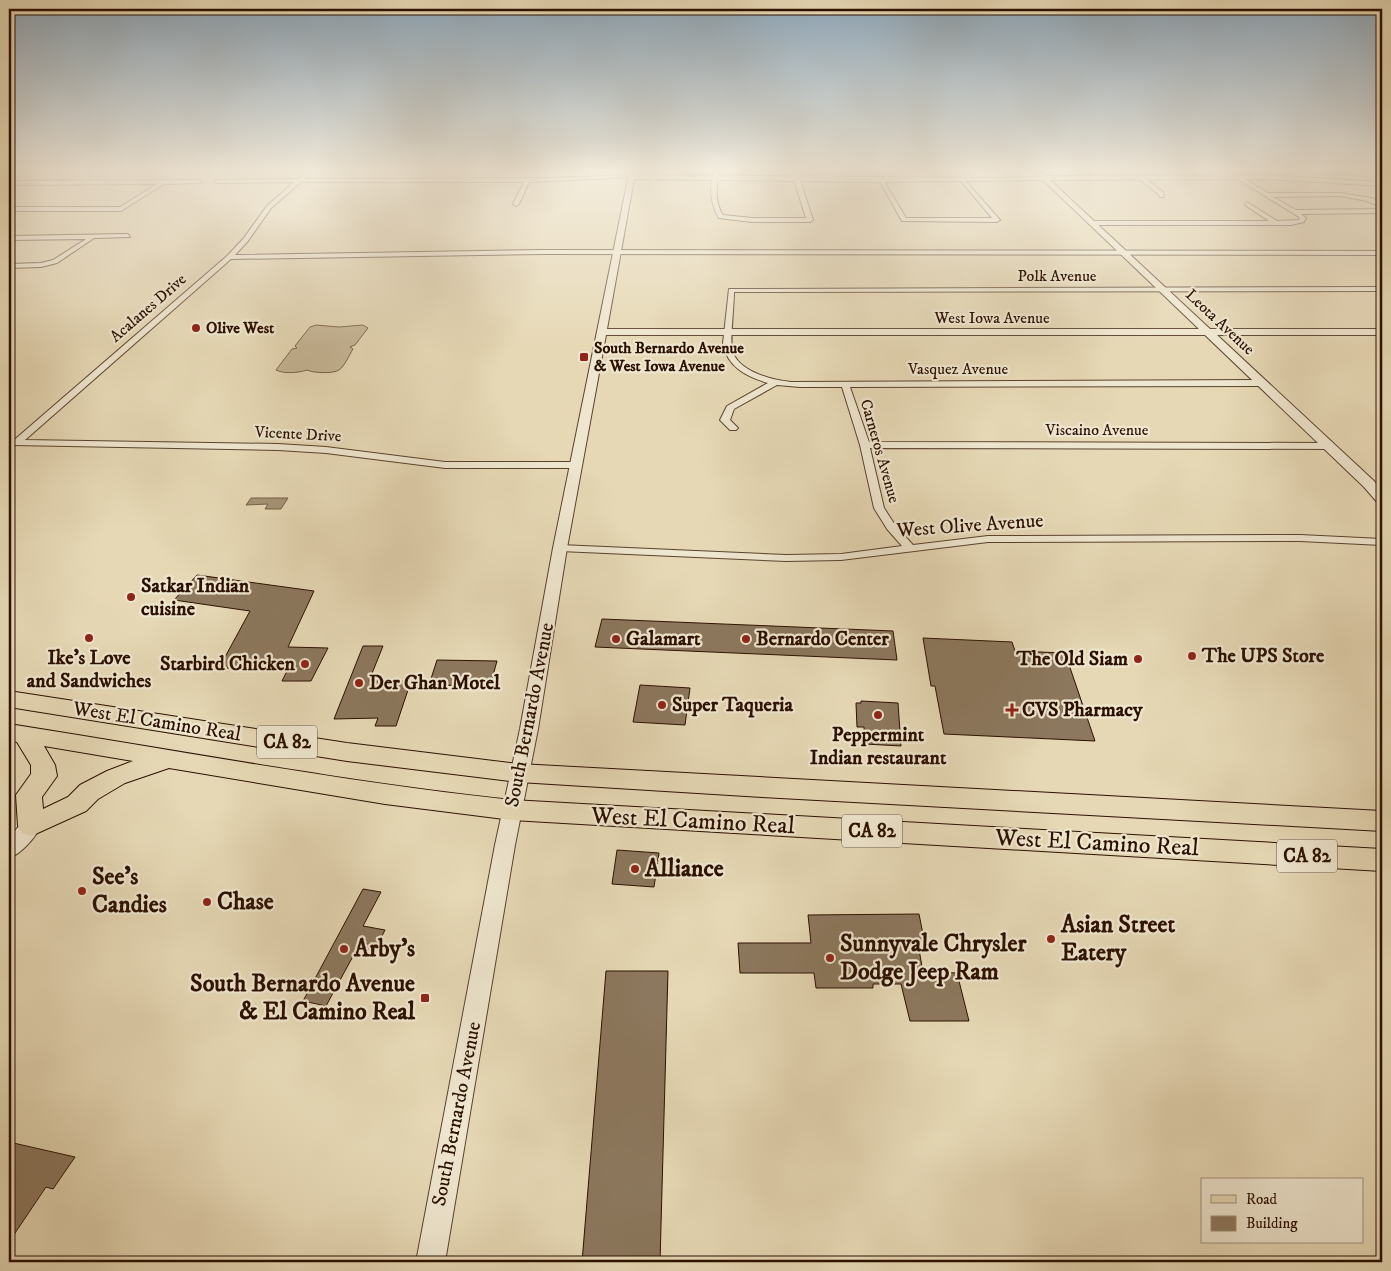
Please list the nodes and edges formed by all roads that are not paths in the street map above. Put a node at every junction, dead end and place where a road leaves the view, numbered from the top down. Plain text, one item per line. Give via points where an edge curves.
1 (253, 228) edge
2 (621, 228) edge
3 (1098, 228) edge
4 (128, 236) dead end
5 (92, 237) junction
6 (9, 238) edge
7 (617, 252) junction
8 (1124, 253) junction
9 (1382, 253) edge
10 (229, 257) junction
11 (9, 266) edge
12 (1382, 289) edge
13 (731, 290) joint
14 (1163, 290) junction
15 (603, 332) junction
16 (1382, 332) edge
17 (729, 333) junction
18 (1208, 333) junction
19 (776, 382) junction
20 (1262, 383) junction
21 (845, 384) junction
22 (733, 428) dead end
23 (16, 443) joint
24 (865, 445) junction
25 (1329, 446) junction
26 (577, 465) junction
27 (1382, 499) edge
28 (1382, 542) edge
29 (909, 547) junction
30 (560, 548) junction
31 (9, 699) edge
32 (56, 706) junction
33 (9, 708) edge
34 (17, 733) edge
35 (166, 759) junction
36 (519, 773) junction
37 (512, 810) junction
38 (1382, 821) edge
39 (31, 826) junction
40 (9, 850) edge
41 (1382, 860) edge
42 (430, 1262) edge

1 - 10 street, Acalanes Drive
2 - 7 street, South Bernardo Avenue
3 - 8 street, Leota Avenue
4 - 5 street
5 - 6 street
5 - 11 street via 55,262 41,266
7 - 8 street
7 - 10 street
7 - 15 street, South Bernardo Avenue
8 - 9 street
8 - 14 street, Leota Avenue
10 - 23 street, Acalanes Drive
12 - 14 street, Polk Avenue
13 - 14 street, Polk Avenue
13 - 17 street, Vasquez Avenue
14 - 18 street, Leota Avenue
15 - 17 street, West Iowa Avenue
15 - 26 street, South Bernardo Avenue
16 - 18 street, West Iowa Avenue
17 - 18 street, West Iowa Avenue
17 - 19 street, Vasquez Avenue via 727,340 732,360 743,370
18 - 20 street, Leota Avenue
19 - 21 street, Vasquez Avenue
19 - 22 street via 730,408 725,420
20 - 21 street, Vasquez Avenue
20 - 25 street, Leota Avenue
21 - 24 street, Carneros Avenue
23 - 26 street, Vicente Drive via 278,447 445,465
24 - 25 street, Viscaino Avenue
24 - 29 street, Carneros Avenue via 879,508
25 - 27 street, Leota Avenue
26 - 30 street, South Bernardo Avenue
28 - 29 street, West Olive Avenue via 1300,538 988,539
29 - 30 street, West Olive Avenue via 841,557 786,558
30 - 36 street, South Bernardo Avenue
31 - 32 main road, West El Camino Real / CA 82
32 - 33 main road
32 - 36 main road, West El Camino Real / CA 82 via 347,752
34 - 35 main road, West El Camino Real / CA 82
34 - 39 main road via 43,765 44,776 29,796
35 - 37 main road, West El Camino Real / CA 82 via 344,790
35 - 39 main road via 116,777 88,792 77,804
36 - 37 street, South Bernardo Avenue
36 - 38 main road, West El Camino Real / CA 82
37 - 41 main road, West El Camino Real / CA 82
37 - 42 street, South Bernardo Avenue
39 - 40 street

